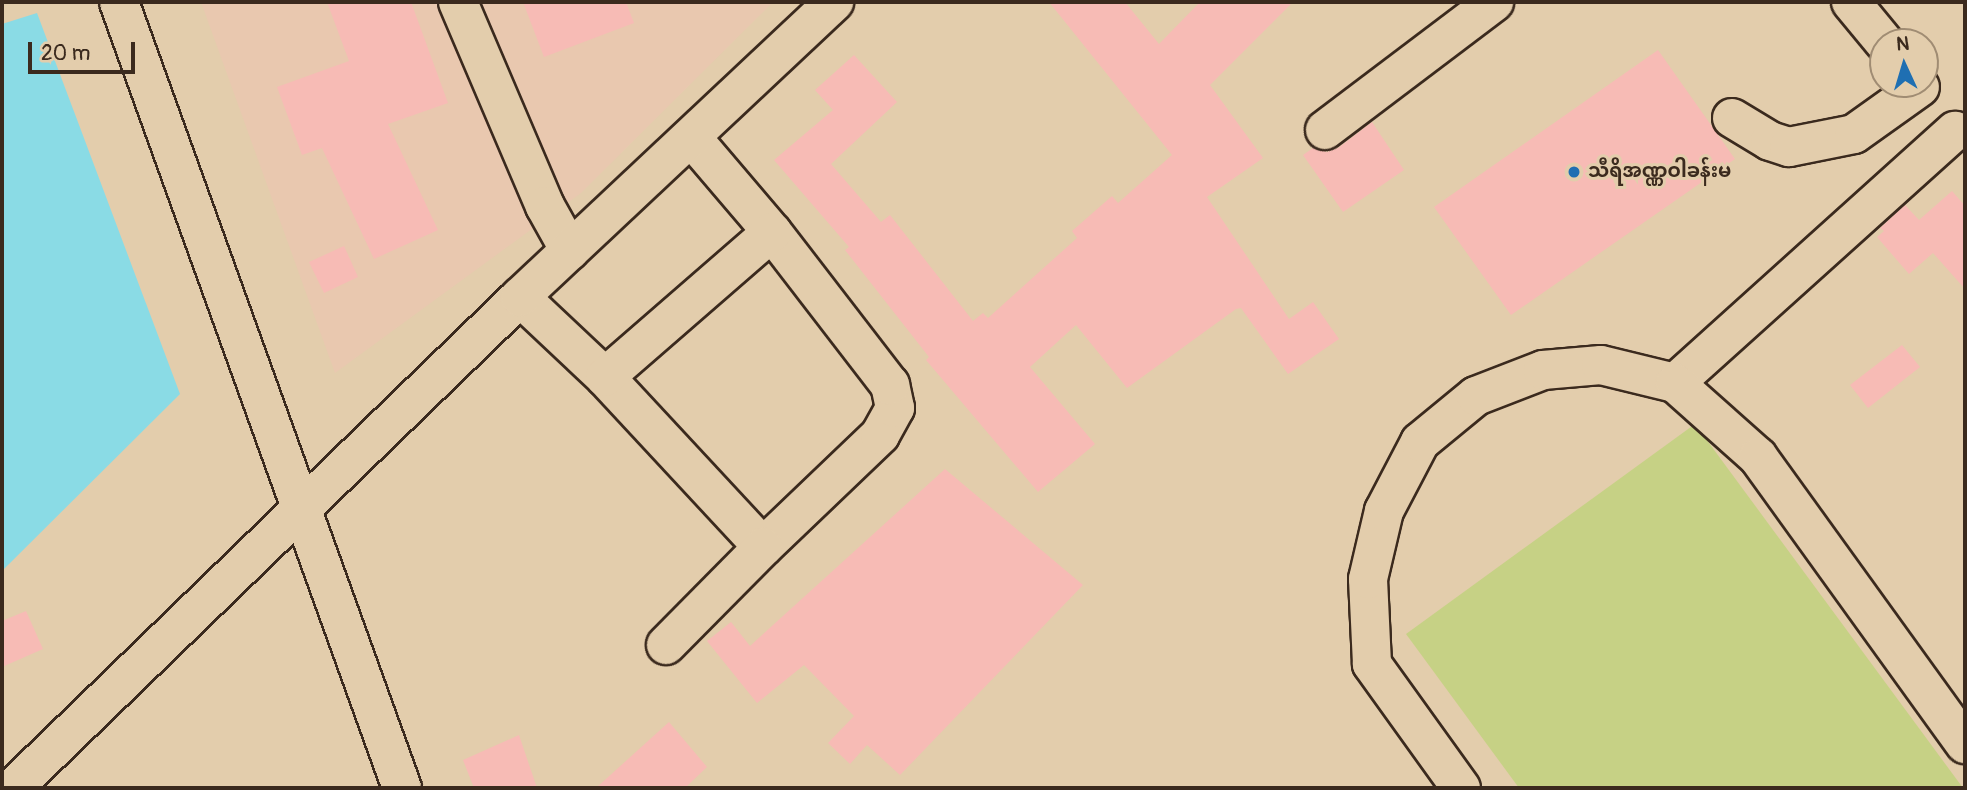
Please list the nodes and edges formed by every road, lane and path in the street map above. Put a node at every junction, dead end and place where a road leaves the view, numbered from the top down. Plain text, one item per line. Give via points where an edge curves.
1 (119, 2) edge
2 (458, 2) edge
3 (834, 2) edge
4 (1494, 2) edge
5 (1851, 2) edge
6 (1872, 28) edge
7 (1903, 98) edge
8 (1928, 98) edge
9 (1732, 118) dead end
10 (1325, 130) dead end
11 (692, 138) junction
12 (1960, 138) edge
13 (772, 232) junction
14 (570, 251) junction
15 (520, 297) junction
16 (606, 377) junction
17 (1675, 383) junction
18 (302, 512) junction
19 (763, 547) junction
20 (666, 645) dead end
21 (1965, 744) edge
22 (13, 788) edge
23 (402, 788) edge
24 (1461, 788) edge

1 - 18 street
2 - 14 street via 545,206
3 - 11 street
4 - 10 street
5 - 6 street
7 - 9 street via 1854,134 1789,147
8 - 12 street
11 - 13 street
11 - 14 street
12 - 17 street
13 - 16 street
13 - 19 street via 890,385 895,408 880,435
14 - 15 street
15 - 16 street
15 - 18 street
16 - 19 street
17 - 21 street via 1758,457
17 - 24 street via 1601,365 1543,370 1476,396 1420,442 1384,510 1367,579 1372,664
18 - 22 street
18 - 23 street
19 - 20 street

